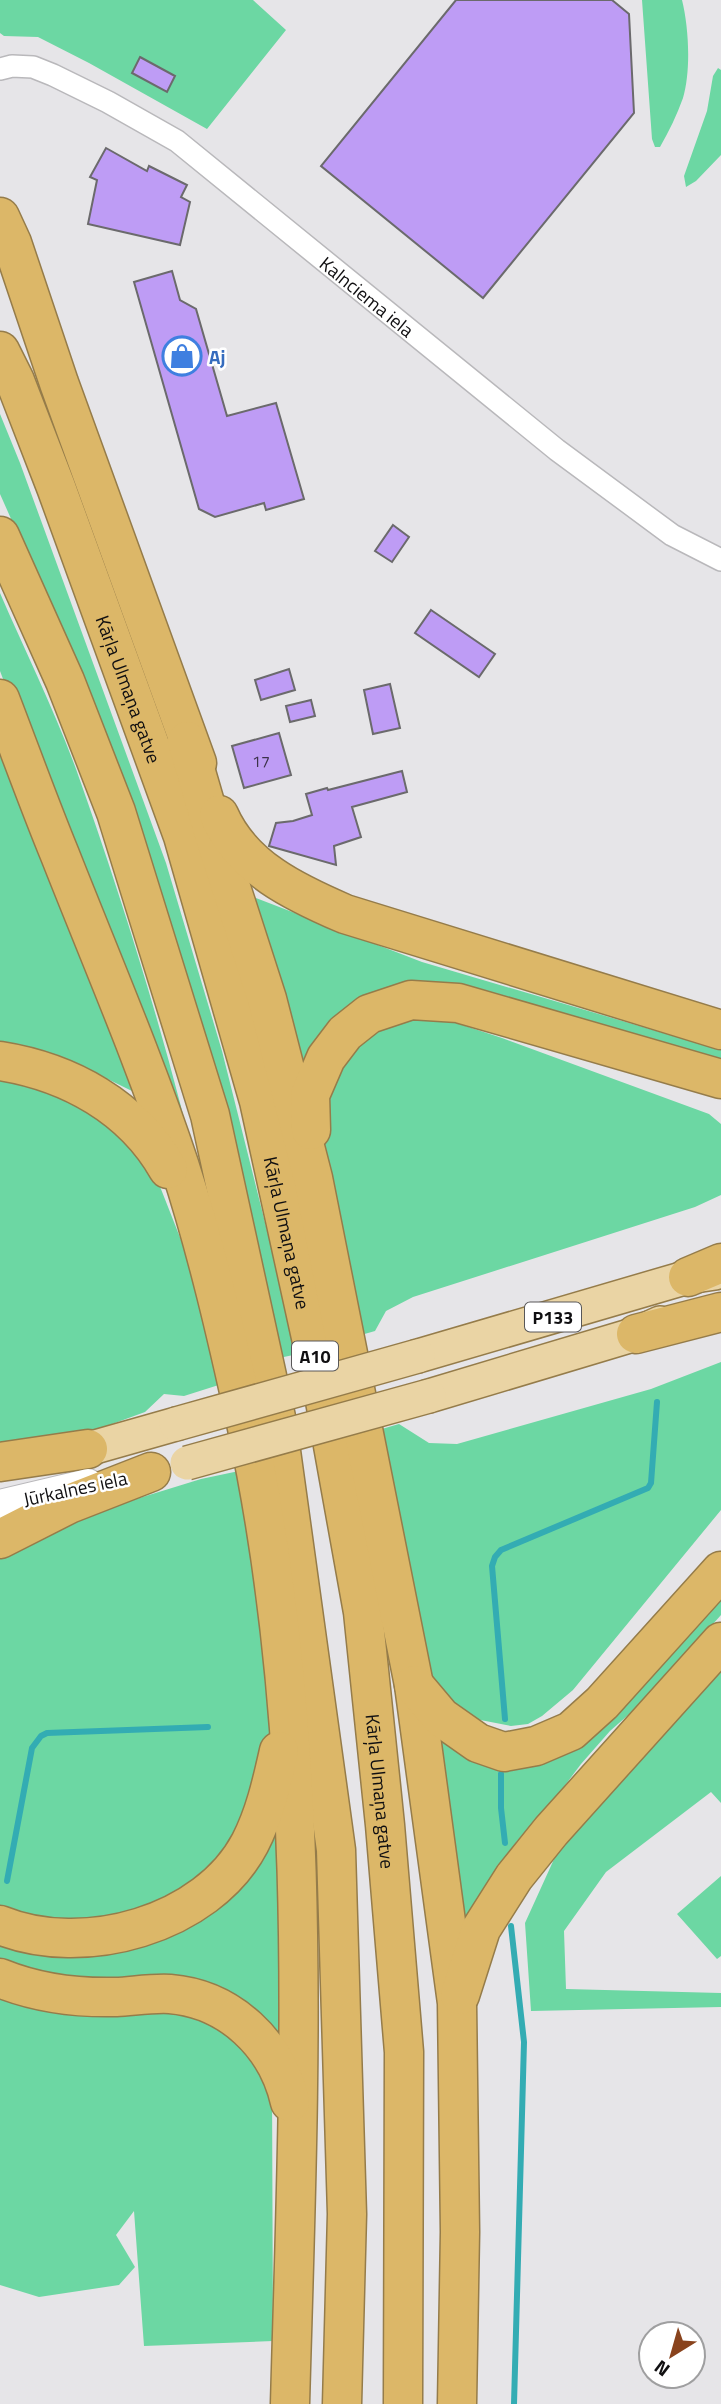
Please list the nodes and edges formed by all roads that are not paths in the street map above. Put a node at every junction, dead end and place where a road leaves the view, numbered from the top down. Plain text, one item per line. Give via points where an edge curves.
1 (0, 69) edge
2 (0, 217) edge
3 (0, 267) edge
4 (0, 351) edge
5 (59, 383) junction
6 (0, 536) edge
7 (721, 561) edge
8 (0, 699) edge
9 (187, 741) junction
10 (721, 1030) edge
11 (0, 1061) edge
12 (721, 1079) edge
13 (313, 1178) junction
14 (201, 1241) junction
15 (710, 1271) edge
16 (721, 1300) edge
17 (721, 1312) edge
18 (636, 1334) junction
19 (88, 1449) junction
20 (0, 1462) edge
21 (0, 1471) edge
22 (151, 1472) junction
23 (0, 1505) edge
24 (0, 1539) edge
25 (721, 1572) edge
26 (721, 1643) edge
27 (414, 1685) junction
28 (287, 1693) junction
29 (0, 1925) edge
30 (0, 1978) edge
31 (457, 2003) junction
32 (296, 2163) junction
33 (290, 2404) edge
34 (342, 2404) edge
35 (403, 2404) edge
36 (457, 2404) edge

1 - 7 street, Kalnciema iela via 33,67 53,75 177,141 556,450 672,535
2 - 5 highway
3 - 5 highway
4 - 35 highway, Kārļa Ulmaņa gatve / A10 via 56,487 183,836 259,1101 325,1401 363,1612 404,2052
5 - 9 highway
6 - 34 highway, A10 via 65,681 120,825 210,1115 276,1422 337,1850 346,2214
8 - 14 highway via 155,1097
9 - 10 highway via 224,827 257,865 286,888 345,914
9 - 13 highway via 267,999
11 - 14 highway via 72,1083 124,1115 161,1156
12 - 13 highway via 458,1003 411,1000 369,1014 345,1033 326,1058 310,1095
13 - 27 highway
14 - 28 highway via 246,1424
15 - 19 main road, P133, bridge
16 - 18 main road, P133
17 - 18 highway
18 - 22 main road, P133, bridge
19 - 20 highway
19 - 21 street, Jūrkalnes iela
22 - 23 street, Jūrkalnes iela
22 - 24 highway via 69,1504
25 - 27 highway via 602,1703 571,1731 536,1746 504,1752 478,1744 441,1717
26 - 31 highway via 514,1877 481,1929
27 - 31 highway
28 - 29 highway via 267,1801 251,1842 210,1889 173,1914 111,1935 46,1937
28 - 32 highway via 298,1882
30 - 32 highway via 65,1995 172,1994 234,2016 269,2051 286,2086
31 - 36 highway
32 - 33 highway

